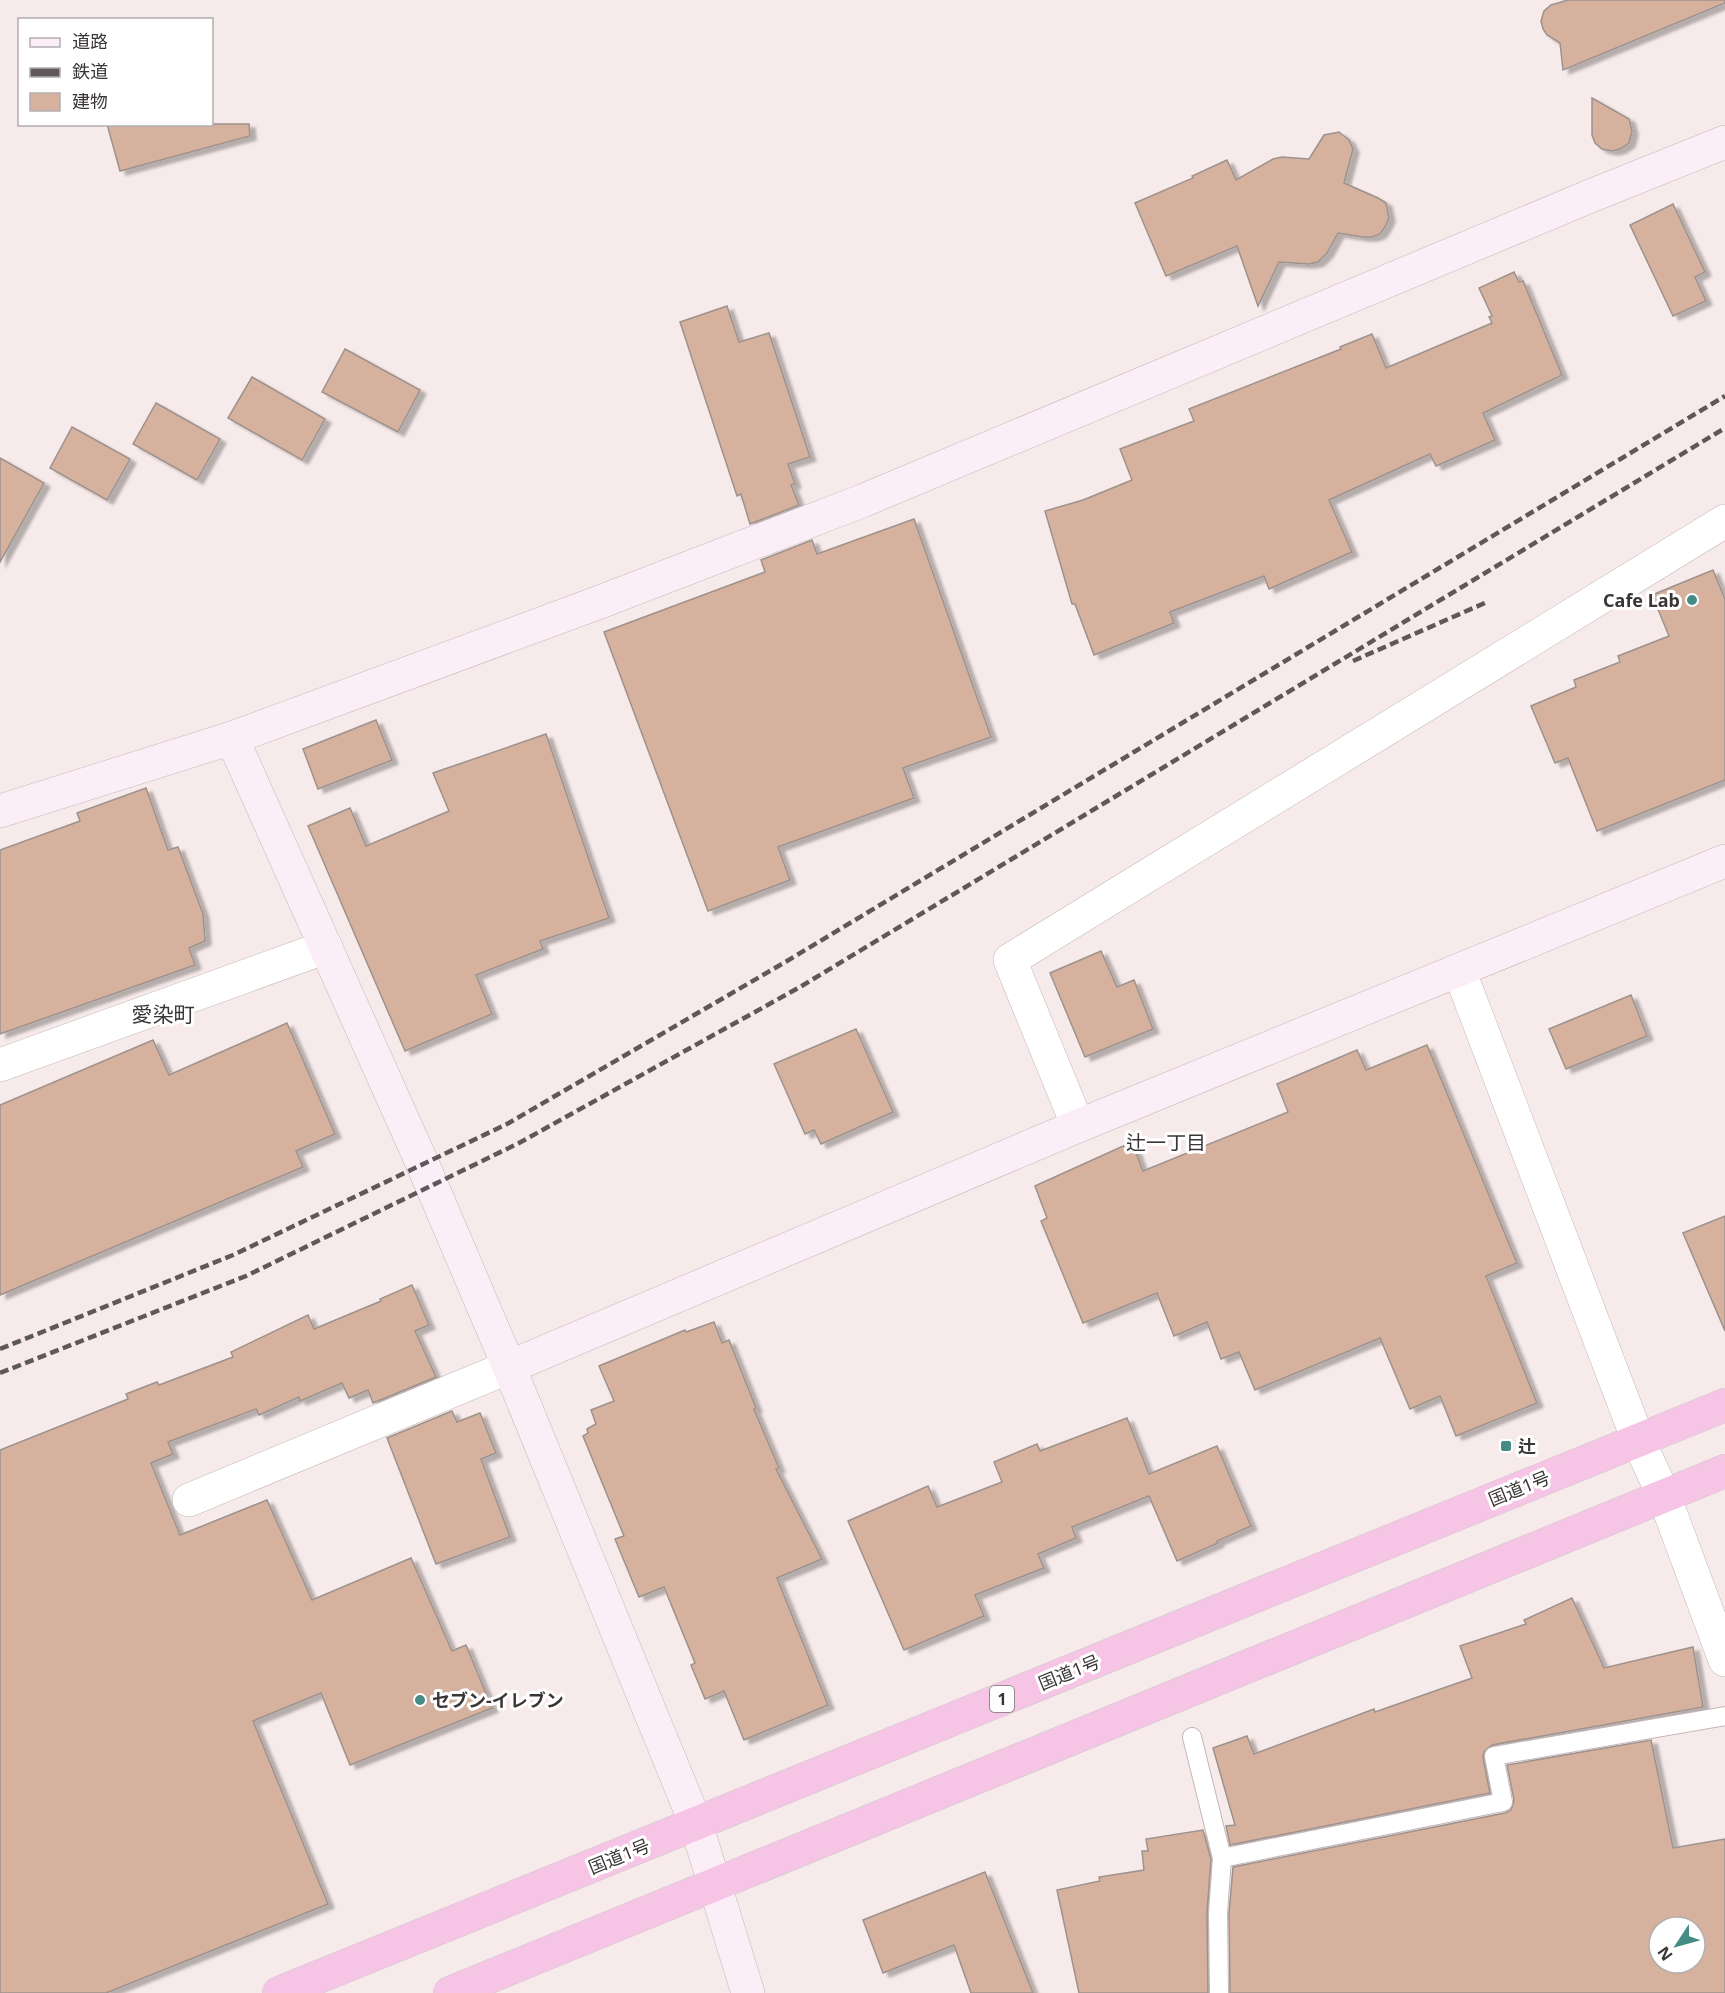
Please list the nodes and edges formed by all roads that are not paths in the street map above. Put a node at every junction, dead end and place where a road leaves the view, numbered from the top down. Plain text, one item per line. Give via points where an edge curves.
1 (1725, 142) edge
2 (1725, 520) edge
3 (232, 738) junction
4 (0, 811) edge
5 (1725, 861) edge
6 (326, 947) junction
7 (1459, 970) junction
8 (0, 1065) edge
9 (1078, 1126) junction
10 (509, 1366) junction
11 (1725, 1405) edge
12 (1638, 1440) junction
13 (1725, 1471) edge
14 (1664, 1496) junction
15 (189, 1500) dead end
16 (1725, 1660) edge
17 (1725, 1716) edge
18 (1192, 1737) dead end
19 (696, 1824) junction
20 (1222, 1858) junction
21 (715, 1885) junction
22 (279, 1993) edge
23 (450, 1993) edge
24 (748, 1993) edge
25 (1219, 1993) edge

1 - 3 street via 862,501
2 - 9 street via 1010,960
3 - 4 street
3 - 6 street
5 - 7 street
6 - 8 street
6 - 10 street
7 - 9 street
7 - 12 street
9 - 10 street
10 - 15 street
10 - 19 street
11 - 12 highway, 国道1号 / 1
12 - 14 street
12 - 19 highway, 国道1号 / 1
13 - 14 highway
14 - 16 street
14 - 21 highway
17 - 20 lane via 1494,1756 1503,1802
18 - 20 lane
19 - 21 street
19 - 22 highway, 国道1号 / 1
20 - 25 lane
21 - 23 highway
21 - 24 street

